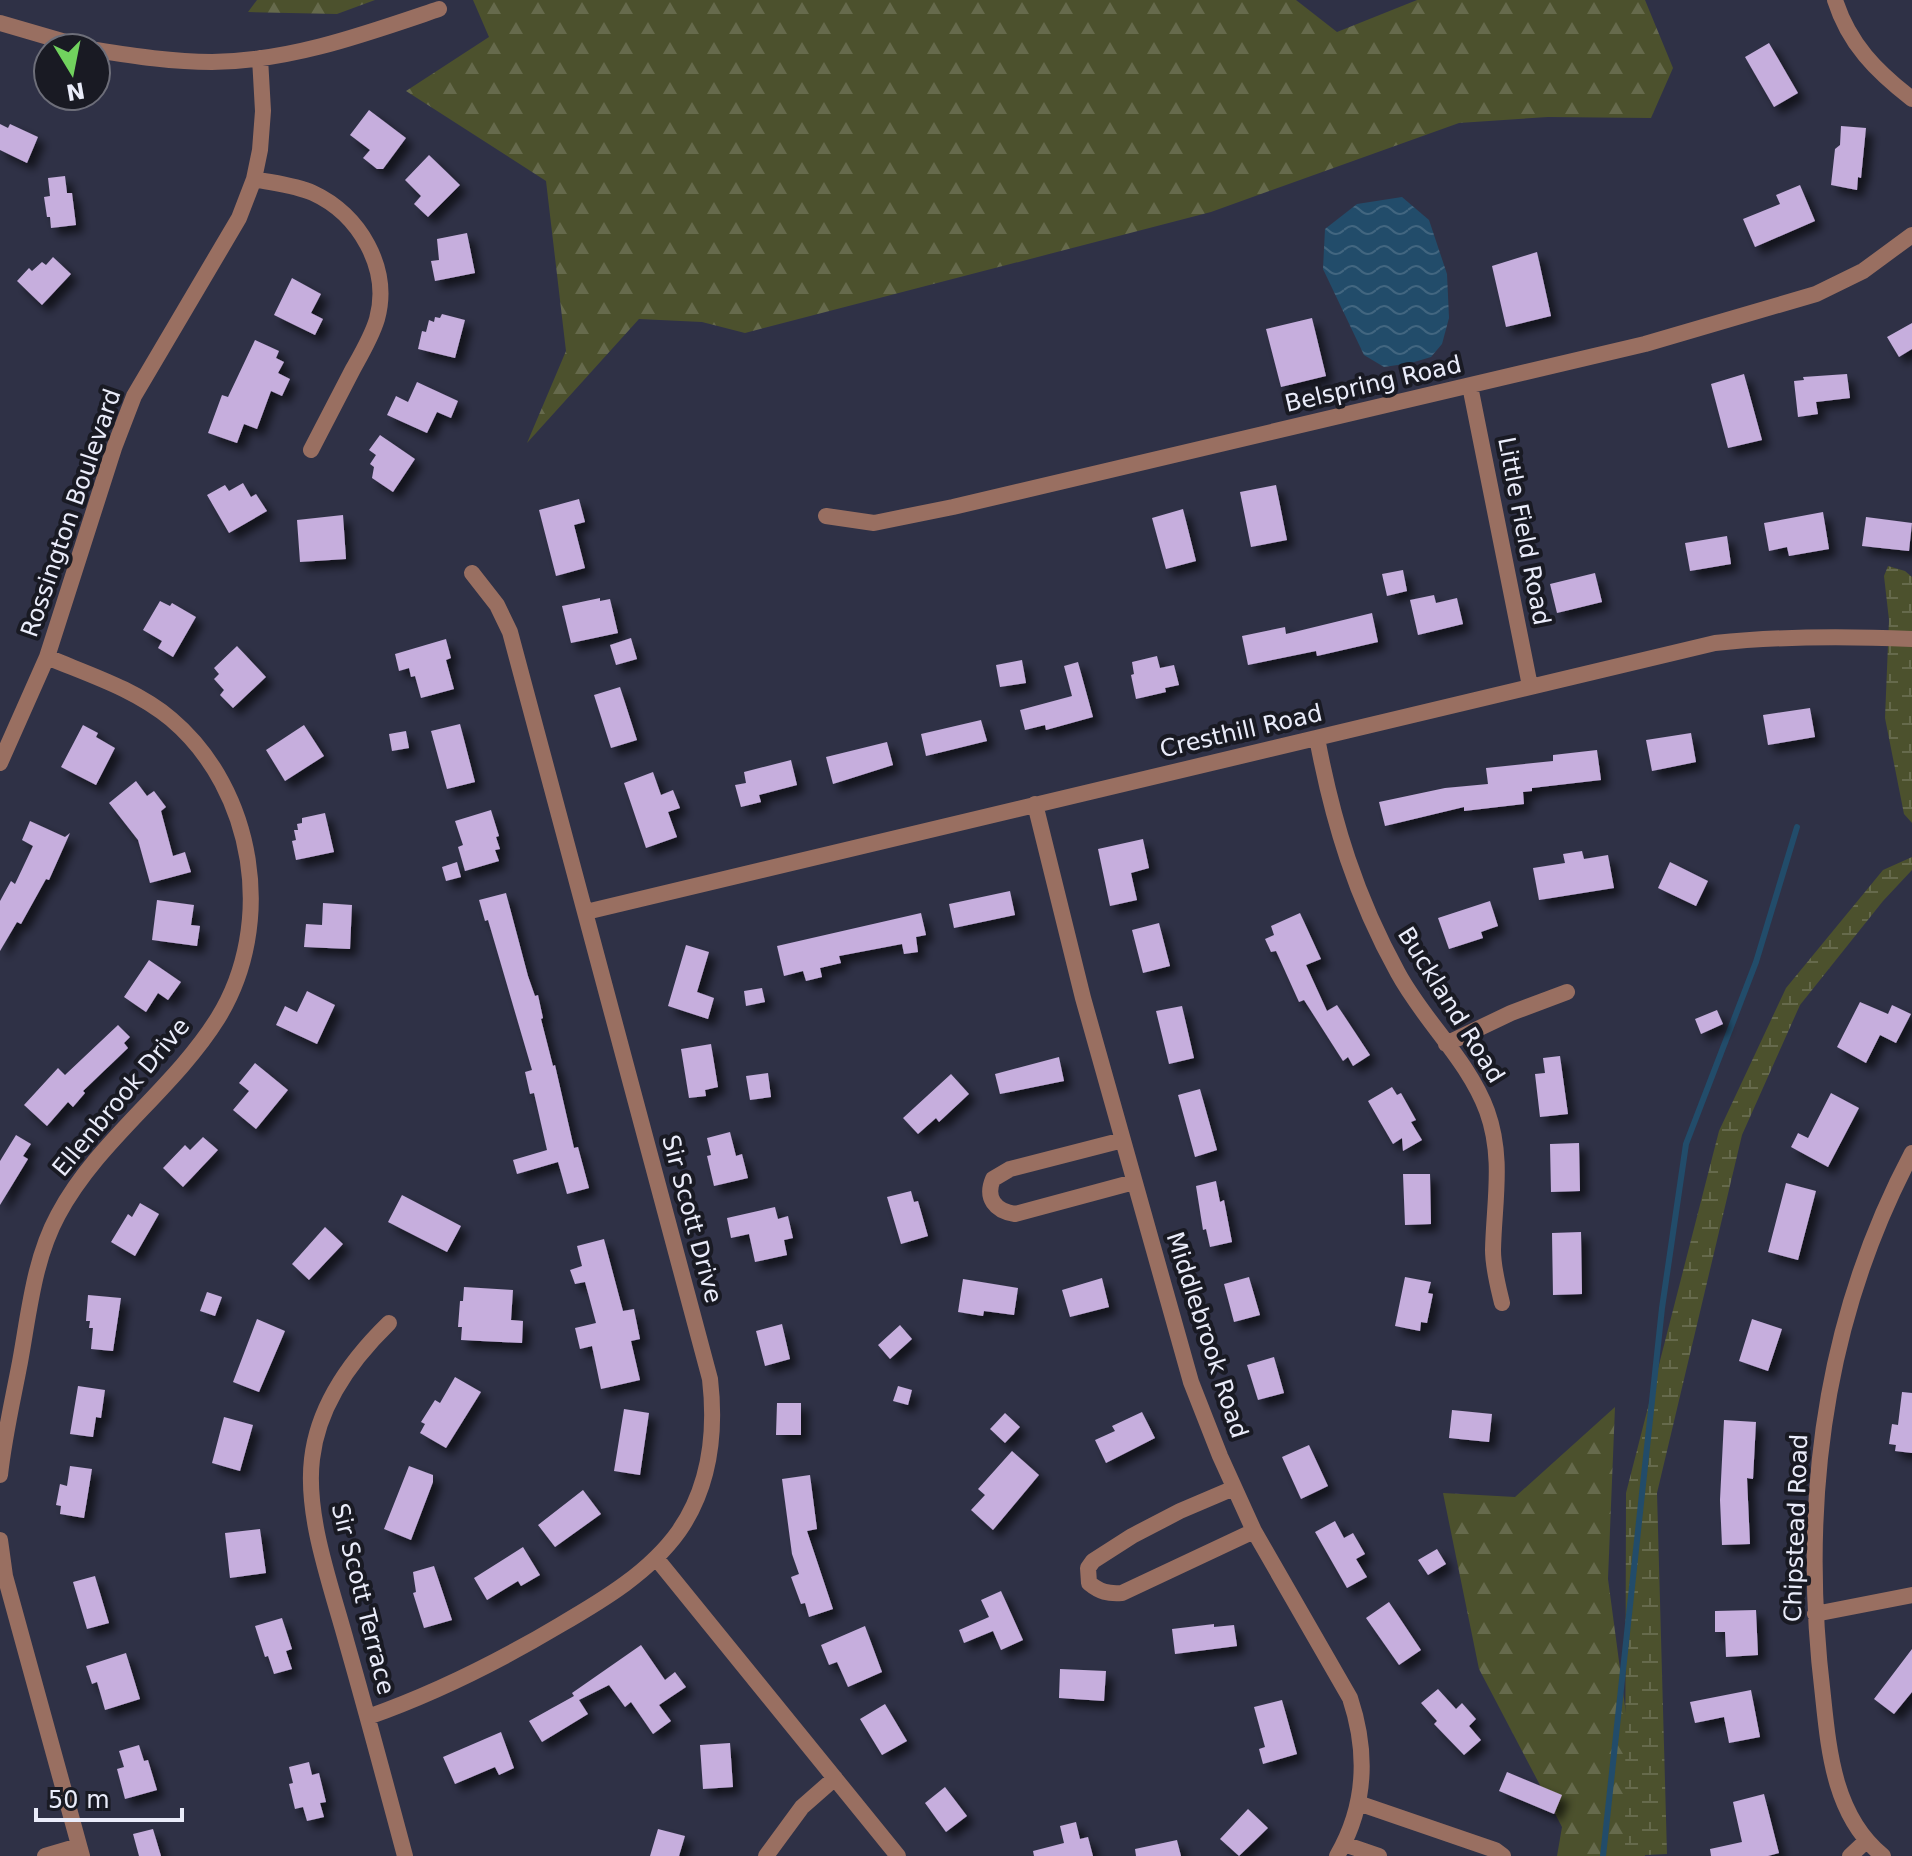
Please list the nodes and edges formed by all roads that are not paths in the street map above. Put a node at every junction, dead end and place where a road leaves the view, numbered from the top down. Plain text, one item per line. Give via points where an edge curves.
1 (1835, 0) edge
2 (439, 9) dead end
3 (0, 23) edge
4 (32, 32) edge
5 (112, 53) edge
6 (260, 58) junction
7 (1912, 99) edge
8 (254, 179) junction
9 (1912, 235) edge
10 (1470, 386) junction
11 (311, 450) dead end
12 (826, 516) dead end
13 (472, 573) dead end
14 (1912, 639) edge
15 (47, 657) junction
16 (1530, 686) junction
17 (1317, 738) junction
18 (0, 763) edge
19 (1035, 804) junction
20 (586, 912) junction
21 (1567, 992) dead end
22 (1446, 1044) junction
23 (1123, 1140) junction
24 (1912, 1153) edge
25 (1134, 1182) junction
26 (1502, 1303) dead end
27 (389, 1323) dead end
28 (0, 1475) edge
29 (1234, 1488) junction
30 (1254, 1531) junction
31 (0, 1540) edge
32 (656, 1558) junction
33 (1912, 1595) edge
34 (1815, 1614) junction
35 (368, 1717) junction
36 (835, 1778) junction
37 (1358, 1803) junction
38 (1866, 1841) junction
39 (1340, 1850) edge
40 (81, 1851) edge
41 (45, 1856) edge
42 (405, 1856) edge
43 (766, 1856) edge
44 (898, 1856) edge
45 (1379, 1856) edge
46 (1503, 1856) edge
47 (1850, 1856) edge
48 (1883, 1856) edge

1 - 7 street via 1857,48
2 - 6 street via 350,40
3 - 4 street
5 - 6 street via 199,61
6 - 8 street, Rossington Boulevard via 263,111
8 - 11 street via 313,193 339,209 367,243 375,264 380,290 377,317
8 - 15 street, Rossington Boulevard via 239,218 134,396
9 - 10 street, Belspring Road via 1863,271 1816,294 1645,344
10 - 12 street, Belspring Road via 874,523
10 - 16 street, Little Field Road
13 - 20 street, Sir Scott Drive via 509,628
14 - 16 street, Cresthill Road via 1804,636 1715,643
15 - 18 street, Rossington Boulevard
15 - 28 street, Ellenbrook Drive via 141,698 199,747 237,815 248,854 250,898 247,940 219,1016 85,1172 57,1217 36,1278
16 - 17 street, Cresthill Road
17 - 19 street, Cresthill Road
17 - 22 street, Buckland Road via 1330,806 1371,921 1399,975
19 - 20 street, Cresthill Road
19 - 23 street, Middlebrook Road
20 - 32 street, Sir Scott Drive via 712,1394 712,1441 702,1482 680,1530
21 - 22 street
22 - 26 street, Buckland Road via 1473,1082 1495,1139 1493,1250
23 - 25 street, Middlebrook Road
23 - 25 street via 1010,1169 993,1179 990,1196 994,1205 1015,1214
24 - 34 street, Chipstead Road via 1855,1285 1835,1357 1816,1474
25 - 29 street, Middlebrook Road via 1191,1382
27 - 35 street, Sir Scott Terrace via 346,1371 312,1458 319,1536
29 - 30 street, Middlebrook Road
29 - 30 street via 1180,1511 1093,1561 1089,1583 1098,1591 1122,1593
30 - 37 street, Middlebrook Road via 1350,1698 1363,1750
31 - 40 street via 5,1576
32 - 35 street, Sir Scott Drive via 586,1610 512,1654
32 - 36 street
33 - 34 street
34 - 38 street, Chipstead Road via 1836,1777 1843,1804
35 - 42 street, Sir Scott Terrace
36 - 43 street via 802,1807
36 - 44 street
37 - 39 street, Middlebrook Road
37 - 46 street
38 - 47 street
38 - 48 street, Chipstead Road
39 - 45 street
40 - 41 street

